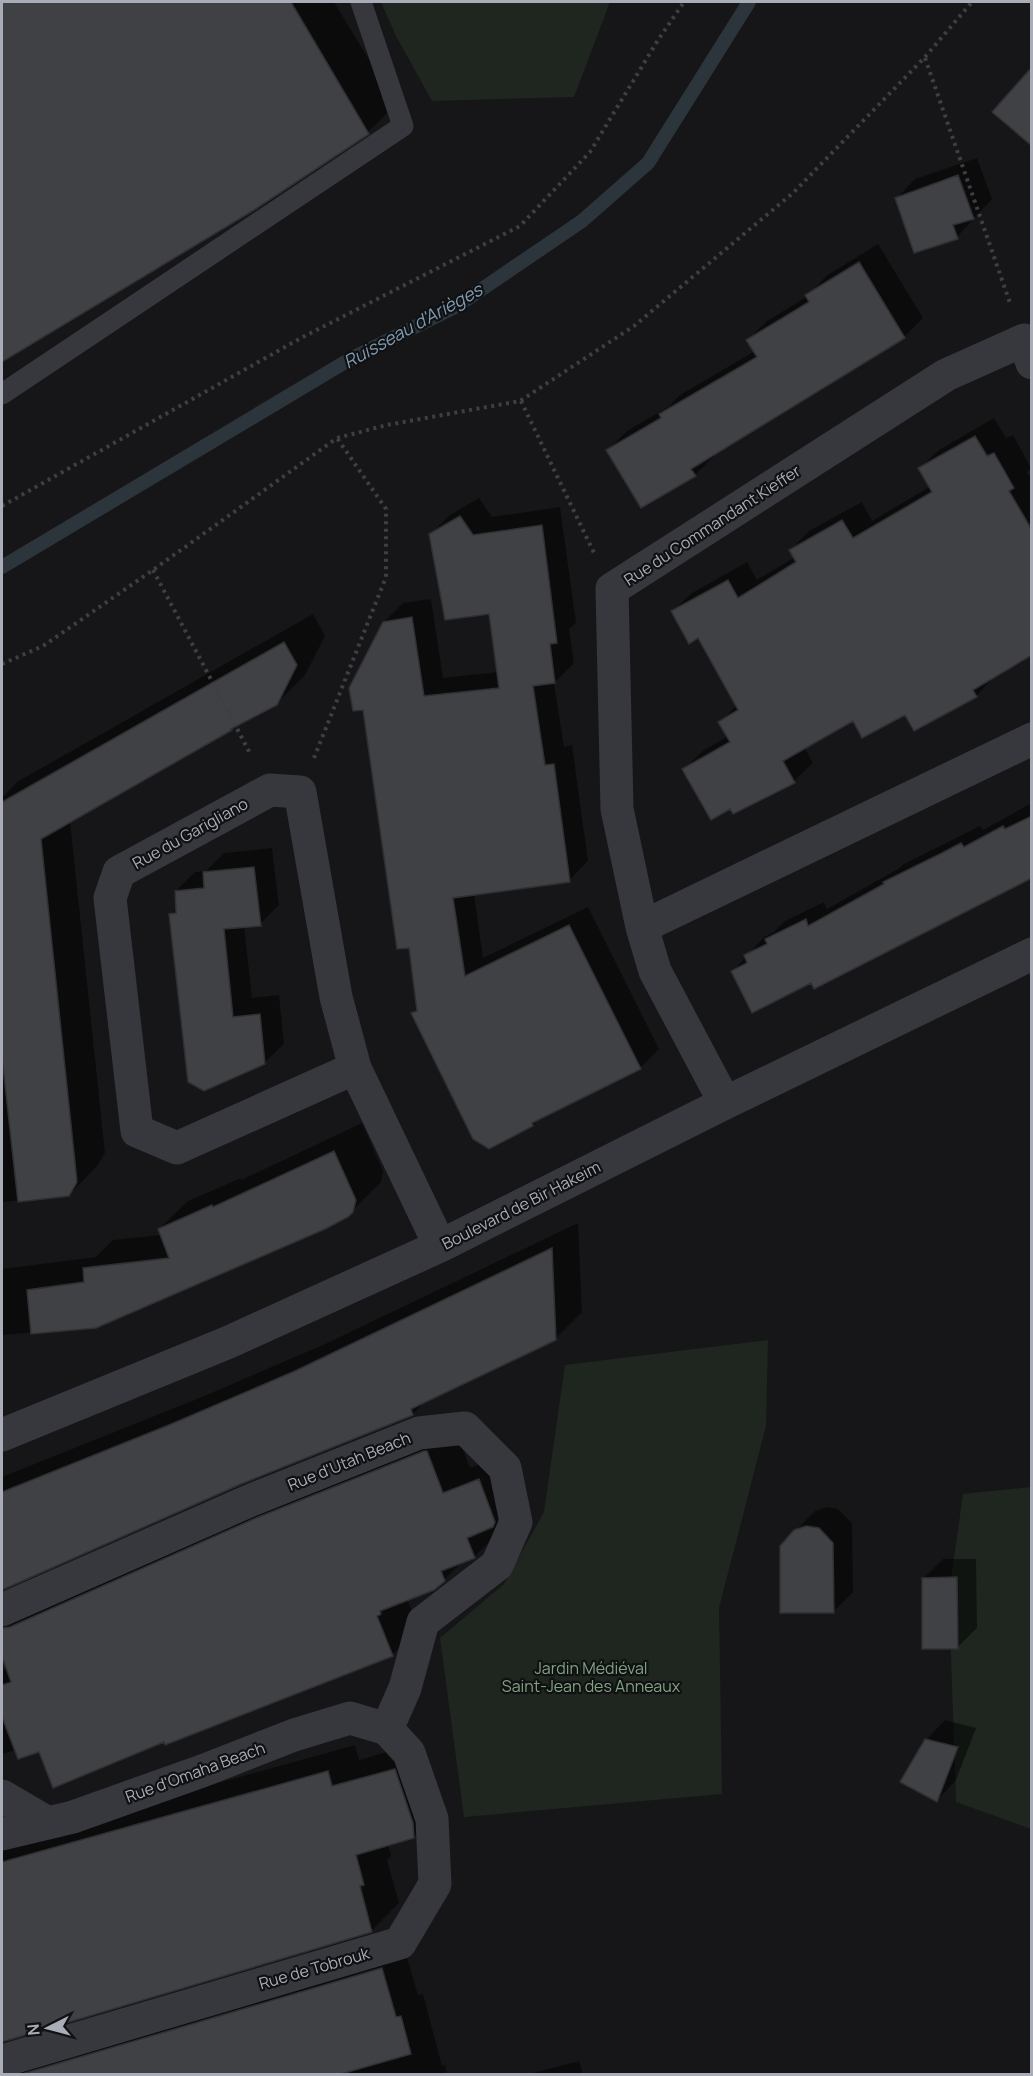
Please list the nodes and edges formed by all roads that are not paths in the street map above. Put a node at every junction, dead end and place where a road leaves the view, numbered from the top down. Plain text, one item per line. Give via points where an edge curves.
1 (361, 2) edge
2 (1028, 352) edge
3 (2, 394) edge
4 (1032, 739) edge
5 (642, 927) junction
6 (1032, 954) edge
7 (355, 1068) junction
8 (725, 1103) junction
9 (440, 1246) junction
10 (2, 1435) edge
11 (2, 1610) edge
12 (387, 1729) junction
13 (2, 1796) edge
14 (48, 1823) junction
15 (2, 1834) edge
16 (2, 2061) edge

1 - 3 lane via 403,126
2 - 5 street, Rue du Commandant Kieffer via 946,375 612,589 617,809
4 - 5 street
5 - 8 street, Rue du Commandant Kieffer via 655,971
6 - 8 street, Boulevard de Bir Hakeim
7 - 7 street, Rue du Garigliano via 177,1148 137,1131 110,898 119,872 285,791
7 - 9 street
8 - 9 street, Boulevard de Bir Hakeim
9 - 10 street, Boulevard de Bir Hakeim via 229,1342
11 - 12 street, Rue d'Utah Beach via 249,1501 419,1433 465,1428 505,1468 516,1522 497,1565 423,1622 405,1688
12 - 14 street, Rue d'Omaha Beach via 350,1718
12 - 16 street, Rue de Tobrouk via 409,1754 432,1819 435,1884 400,1943
13 - 14 street
14 - 15 street, Rue d'Omaha Beach

